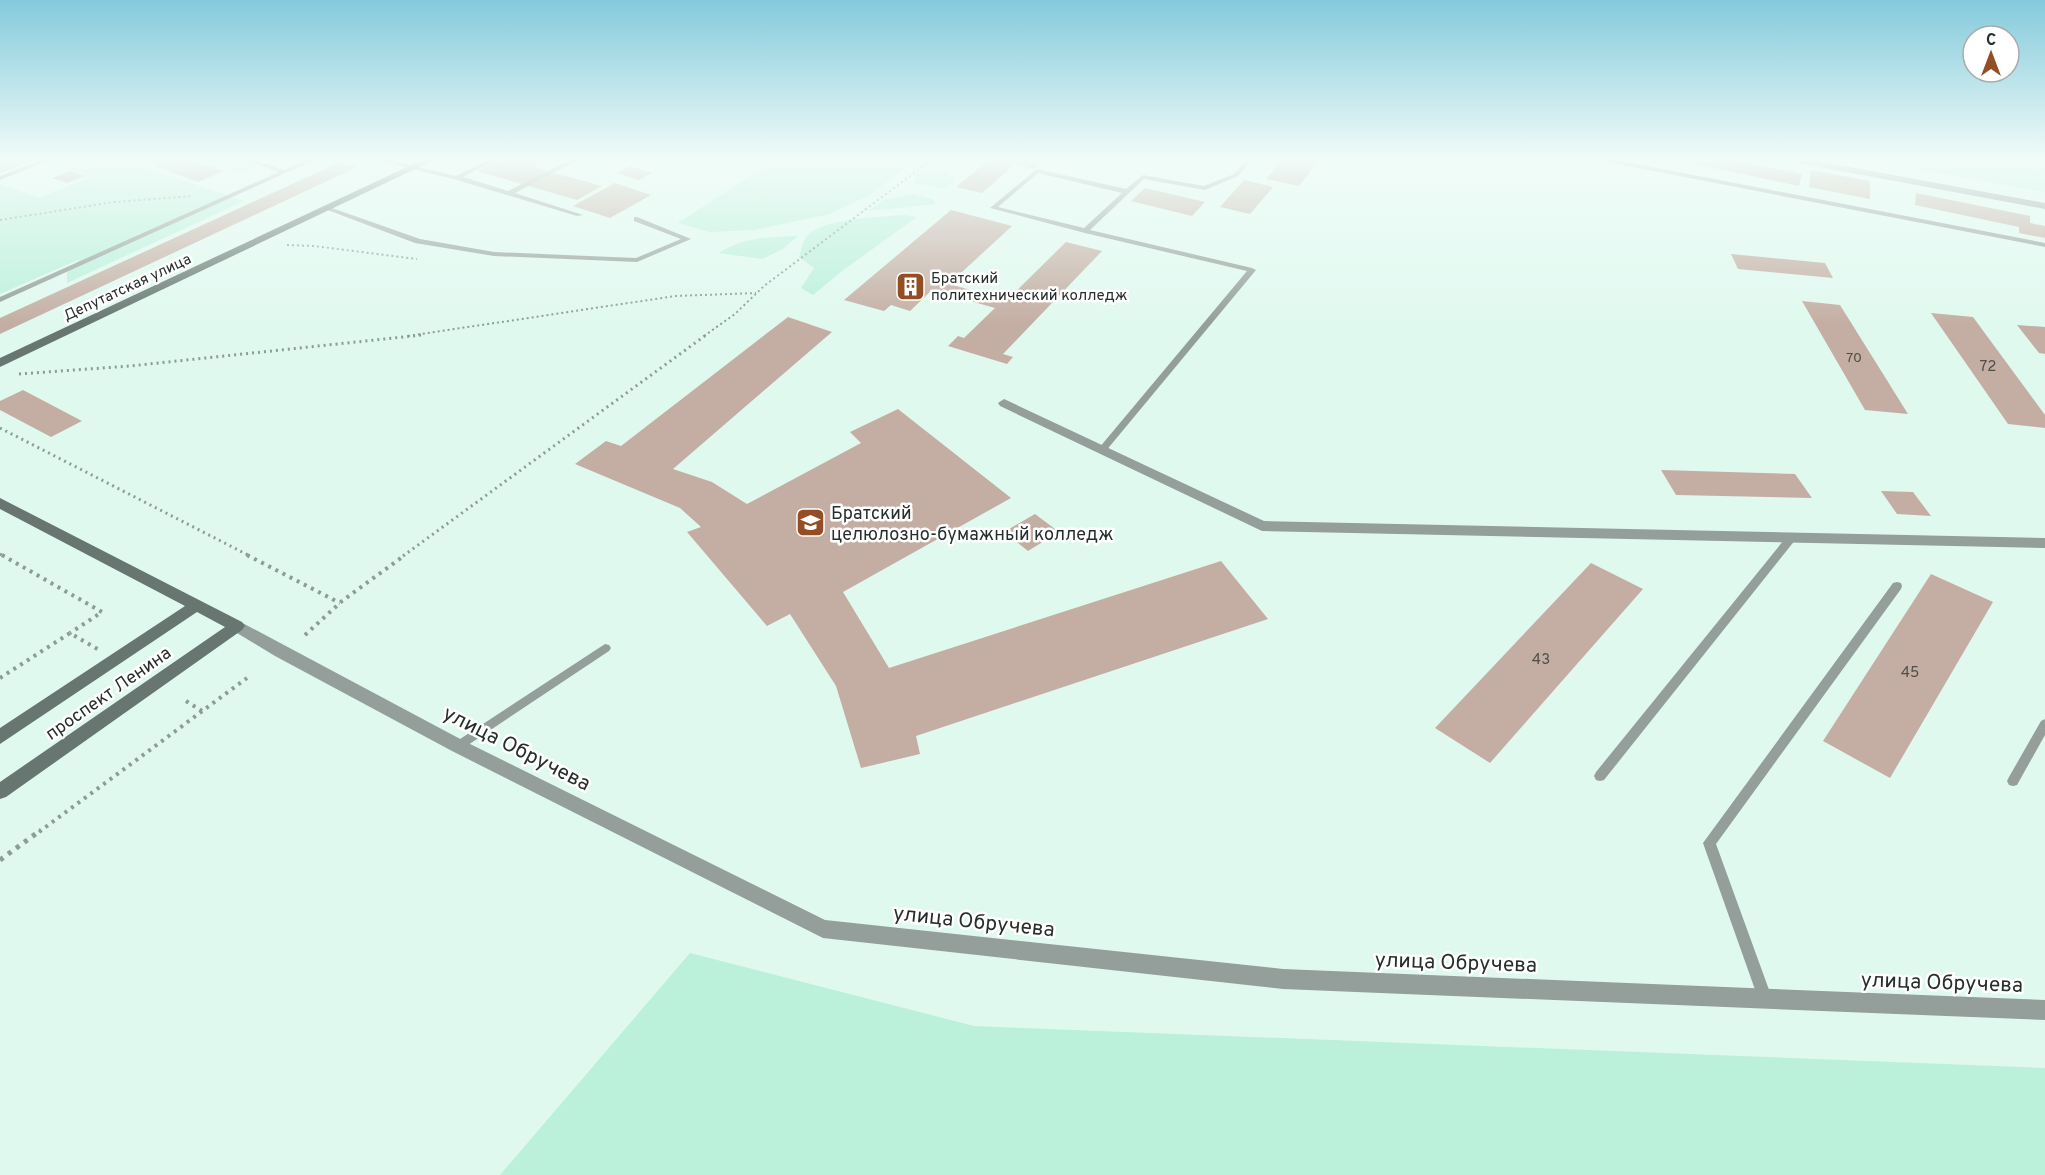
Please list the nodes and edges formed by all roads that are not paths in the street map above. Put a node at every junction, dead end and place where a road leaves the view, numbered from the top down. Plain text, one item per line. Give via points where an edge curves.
1 (190, 215) edge
2 (313, 215) edge
3 (346, 215) edge
4 (1020, 215) edge
5 (1103, 215) edge
6 (1890, 215) edge
7 (637, 219) dead end
8 (1085, 231) junction
9 (2045, 245) edge
10 (0, 300) edge
11 (0, 363) edge
12 (1004, 403) dead end
13 (1102, 450) junction
14 (0, 503) edge
15 (1792, 537) junction
16 (2045, 543) edge
17 (1897, 586) dead end
18 (197, 605) junction
19 (237, 626) junction
20 (605, 648) dead end
21 (2045, 724) edge
22 (0, 737) edge
23 (458, 746) junction
24 (1600, 776) dead end
25 (2013, 781) dead end
26 (0, 792) edge
27 (1765, 998) junction
28 (2045, 1010) edge

1 - 10 lane
2 - 11 main road, Депутатская улица
3 - 7 lane via 418,241 494,254 637,260 687,239
4 - 8 lane
5 - 8 lane
6 - 9 lane
8 - 13 lane via 1252,270
12 - 13 street
13 - 15 street via 1262,526
14 - 18 main road, улица Обручева
15 - 16 street
15 - 24 lane
17 - 27 lane via 1709,843
18 - 19 main road, улица Обручева
18 - 22 main road, проспект Ленина
19 - 23 street, улица Обручева
19 - 26 main road, проспект Ленина
20 - 23 lane
21 - 25 lane
23 - 27 street, улица Обручева via 823,929 1283,979
27 - 28 street, улица Обручева

